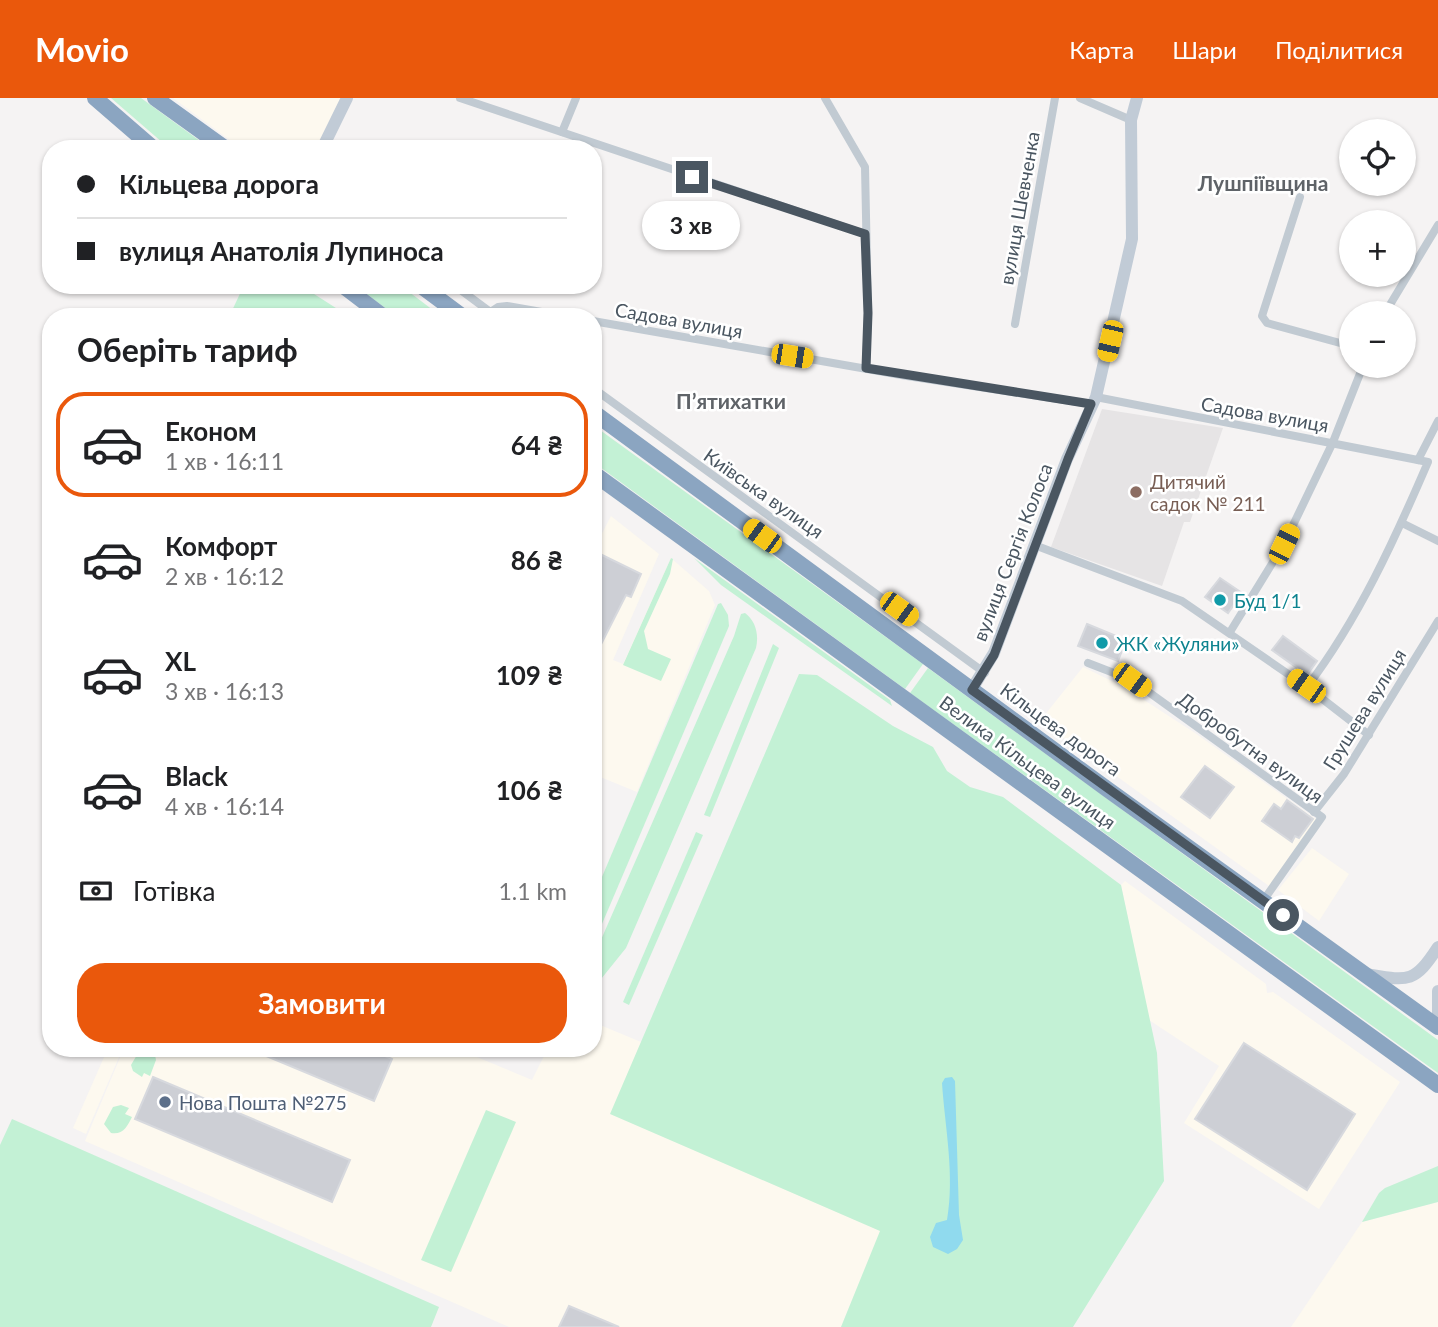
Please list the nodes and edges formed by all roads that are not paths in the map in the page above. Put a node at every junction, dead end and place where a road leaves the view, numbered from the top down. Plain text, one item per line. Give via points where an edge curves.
1 (95, 98) edge
2 (155, 98) edge
3 (347, 98) edge
4 (460, 98) edge
5 (576, 98) edge
6 (825, 98) edge
7 (1055, 98) edge
8 (1080, 98) edge
9 (1137, 98) edge
10 (1131, 120) junction
11 (562, 132) junction
12 (144, 140) edge
13 (213, 140) edge
14 (326, 140) edge
15 (586, 140) edge
16 (602, 145) edge
17 (1300, 197) dead end
18 (1438, 225) edge
19 (865, 234) junction
20 (354, 294) edge
21 (432, 294) edge
22 (465, 294) edge
23 (1392, 301) edge
24 (372, 308) edge
25 (451, 308) edge
26 (482, 308) edge
27 (602, 323) edge
28 (1015, 324) dead end
29 (1339, 343) edge
30 (866, 368) junction
31 (1358, 378) edge
32 (602, 395) edge
33 (1094, 401) junction
34 (602, 419) edge
35 (1438, 421) edge
36 (1333, 442) junction
37 (1418, 460) junction
38 (602, 480) edge
39 (1402, 523) junction
40 (1438, 541) edge
41 (1037, 546) junction
42 (1438, 621) edge
43 (1230, 632) junction
44 (1088, 663) dead end
45 (985, 673) junction
46 (1307, 687) junction
47 (972, 690) junction
48 (1369, 734) junction
49 (1318, 815) junction
50 (1263, 901) junction
51 (1438, 947) edge
52 (1365, 974) junction
53 (1438, 990) edge
54 (1438, 1014) edge
55 (1438, 1027) edge
56 (1438, 1085) edge

1 - 12 highway
2 - 13 highway
3 - 14 street
4 - 11 street
5 - 11 street
6 - 19 street via 864,162
7 - 28 street, вулиця Шевченка
8 - 10 street
9 - 10 street, вулиця Сергія Колоса
10 - 33 street, вулиця Сергія Колоса via 1132,239
11 - 15 street
16 - 19 street
17 - 29 street via 1262,316 1267,323
18 - 23 street
19 - 30 street
20 - 24 highway
21 - 25 highway
22 - 26 street
27 - 30 street, Садова вулиця
30 - 33 street, Садова вулиця
31 - 36 street
32 - 45 street, Київська вулиця
33 - 36 street, Садова вулиця
33 - 41 street, вулиця Сергія Колоса
34 - 47 highway, Кільцева дорога
35 - 37 street
36 - 37 street, Садова вулиця
36 - 43 street via 1284,544
37 - 39 street, Садова вулиця via 1428,461
38 - 56 highway, Велика Кільцева вулиця
39 - 40 street
39 - 46 street via 1356,614
41 - 43 street via 1182,600
41 - 45 street, вулиця Сергія Колоса
42 - 48 street, Грушева вулиця
43 - 46 street
44 - 49 street, Добробутна вулиця via 1132,680
45 - 47 street, вулиця Сергія Колоса
46 - 48 street
47 - 50 highway, Кільцева дорога
48 - 49 street, Грушева вулиця
49 - 50 street, Грушева вулиця
50 - 52 highway, Кільцева дорога
51 - 52 street via 1424,969 1409,978
52 - 55 highway, Кільцева дорога
53 - 54 street

